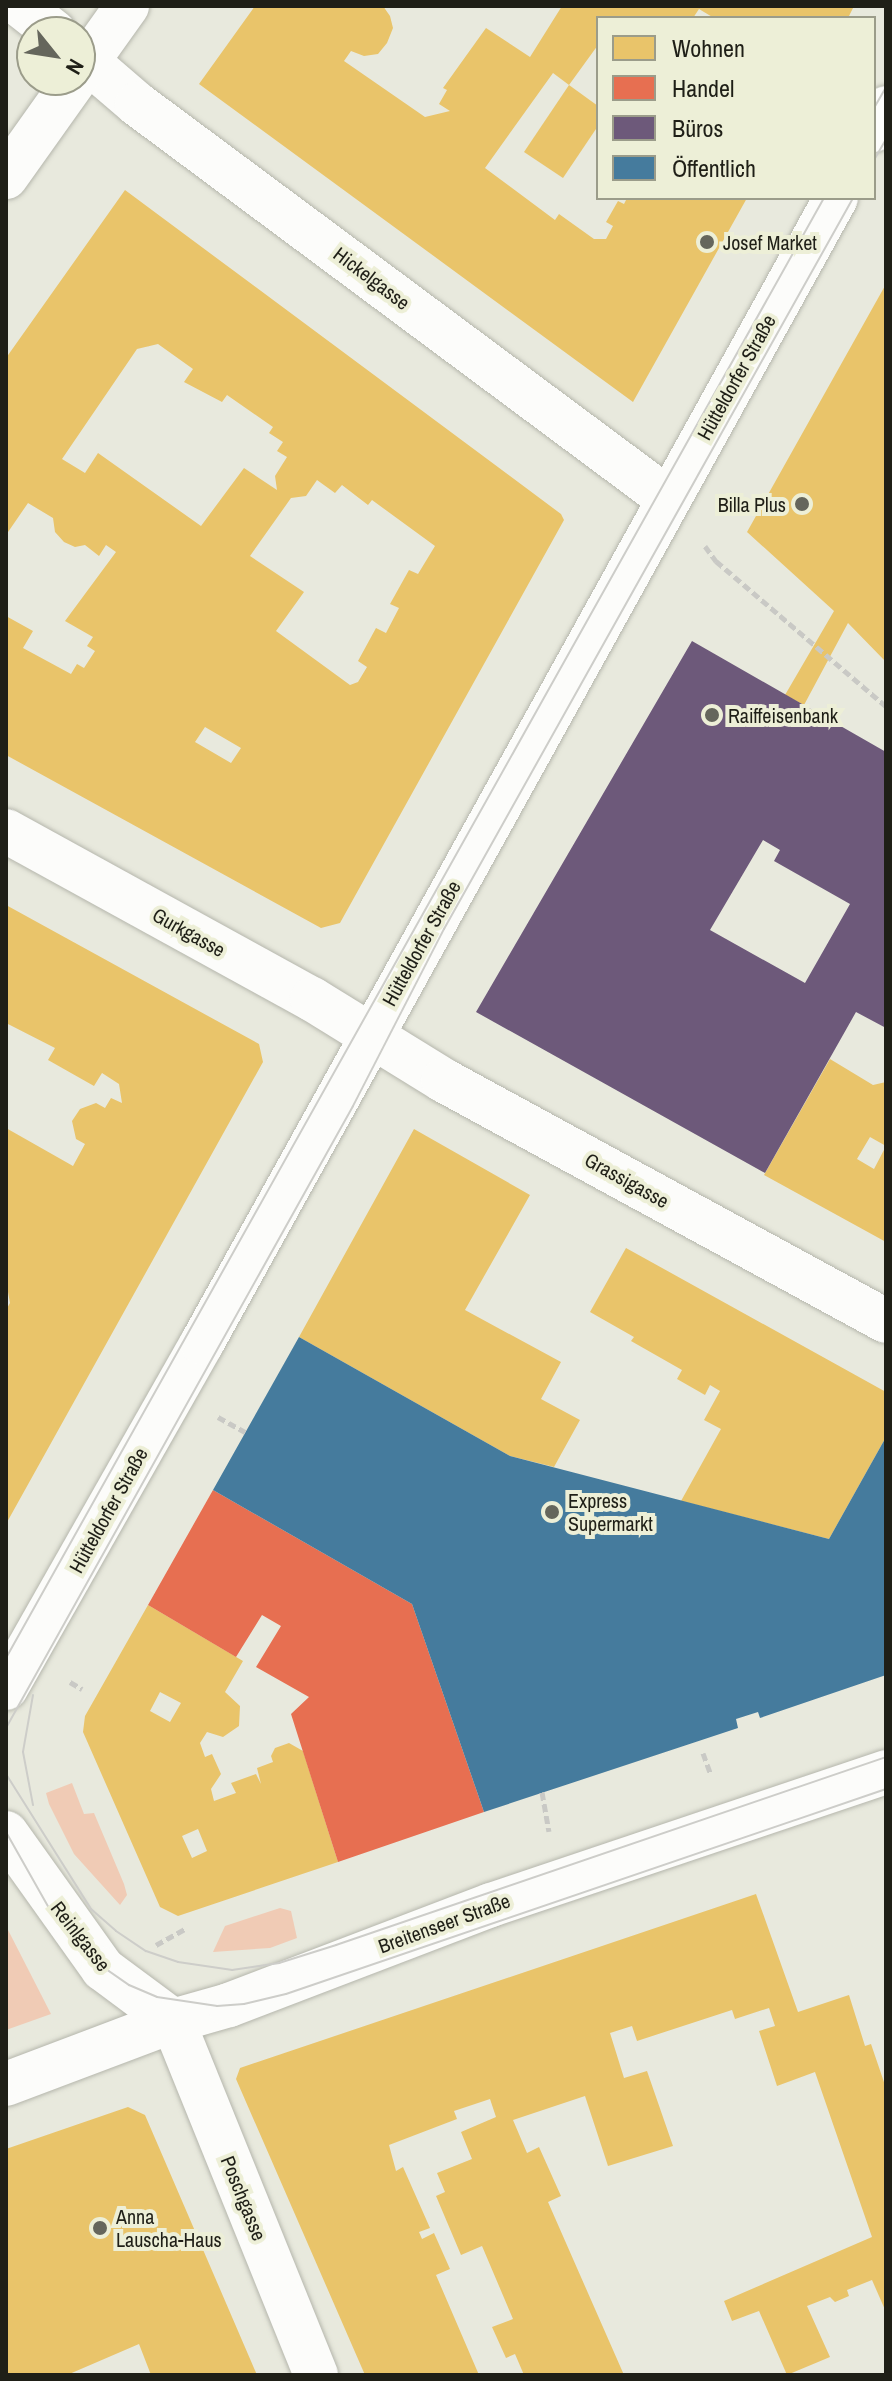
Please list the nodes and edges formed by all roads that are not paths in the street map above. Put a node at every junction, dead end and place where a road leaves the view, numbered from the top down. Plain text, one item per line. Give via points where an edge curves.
1 (127, 6) edge
2 (96, 47) edge
3 (96, 77) edge
4 (61, 96) edge
5 (886, 108) edge
6 (876, 126) edge
7 (6, 177) edge
8 (835, 200) edge
9 (667, 498) junction
10 (6, 831) edge
11 (372, 1034) junction
12 (886, 1321) edge
13 (6, 1688) edge
14 (886, 1772) edge
15 (6, 1833) edge
16 (173, 2021) junction
17 (6, 2084) edge
18 (316, 2375) edge

1 - 2 street
3 - 9 street, Hickelgasse
4 - 7 street
5 - 6 street
8 - 9 street, Hütteldorfer Straße
9 - 11 street, Hütteldorfer Straße
10 - 11 street, Gurkgasse
11 - 12 street, Grassigasse via 443,1080
11 - 13 street, Hütteldorfer Straße
14 - 16 street, Breitenseer Straße via 491,1905 229,2005
15 - 16 street, Reinlgasse via 103,1969
16 - 17 street, Breitenseer Straße
16 - 18 street, Poschgasse

